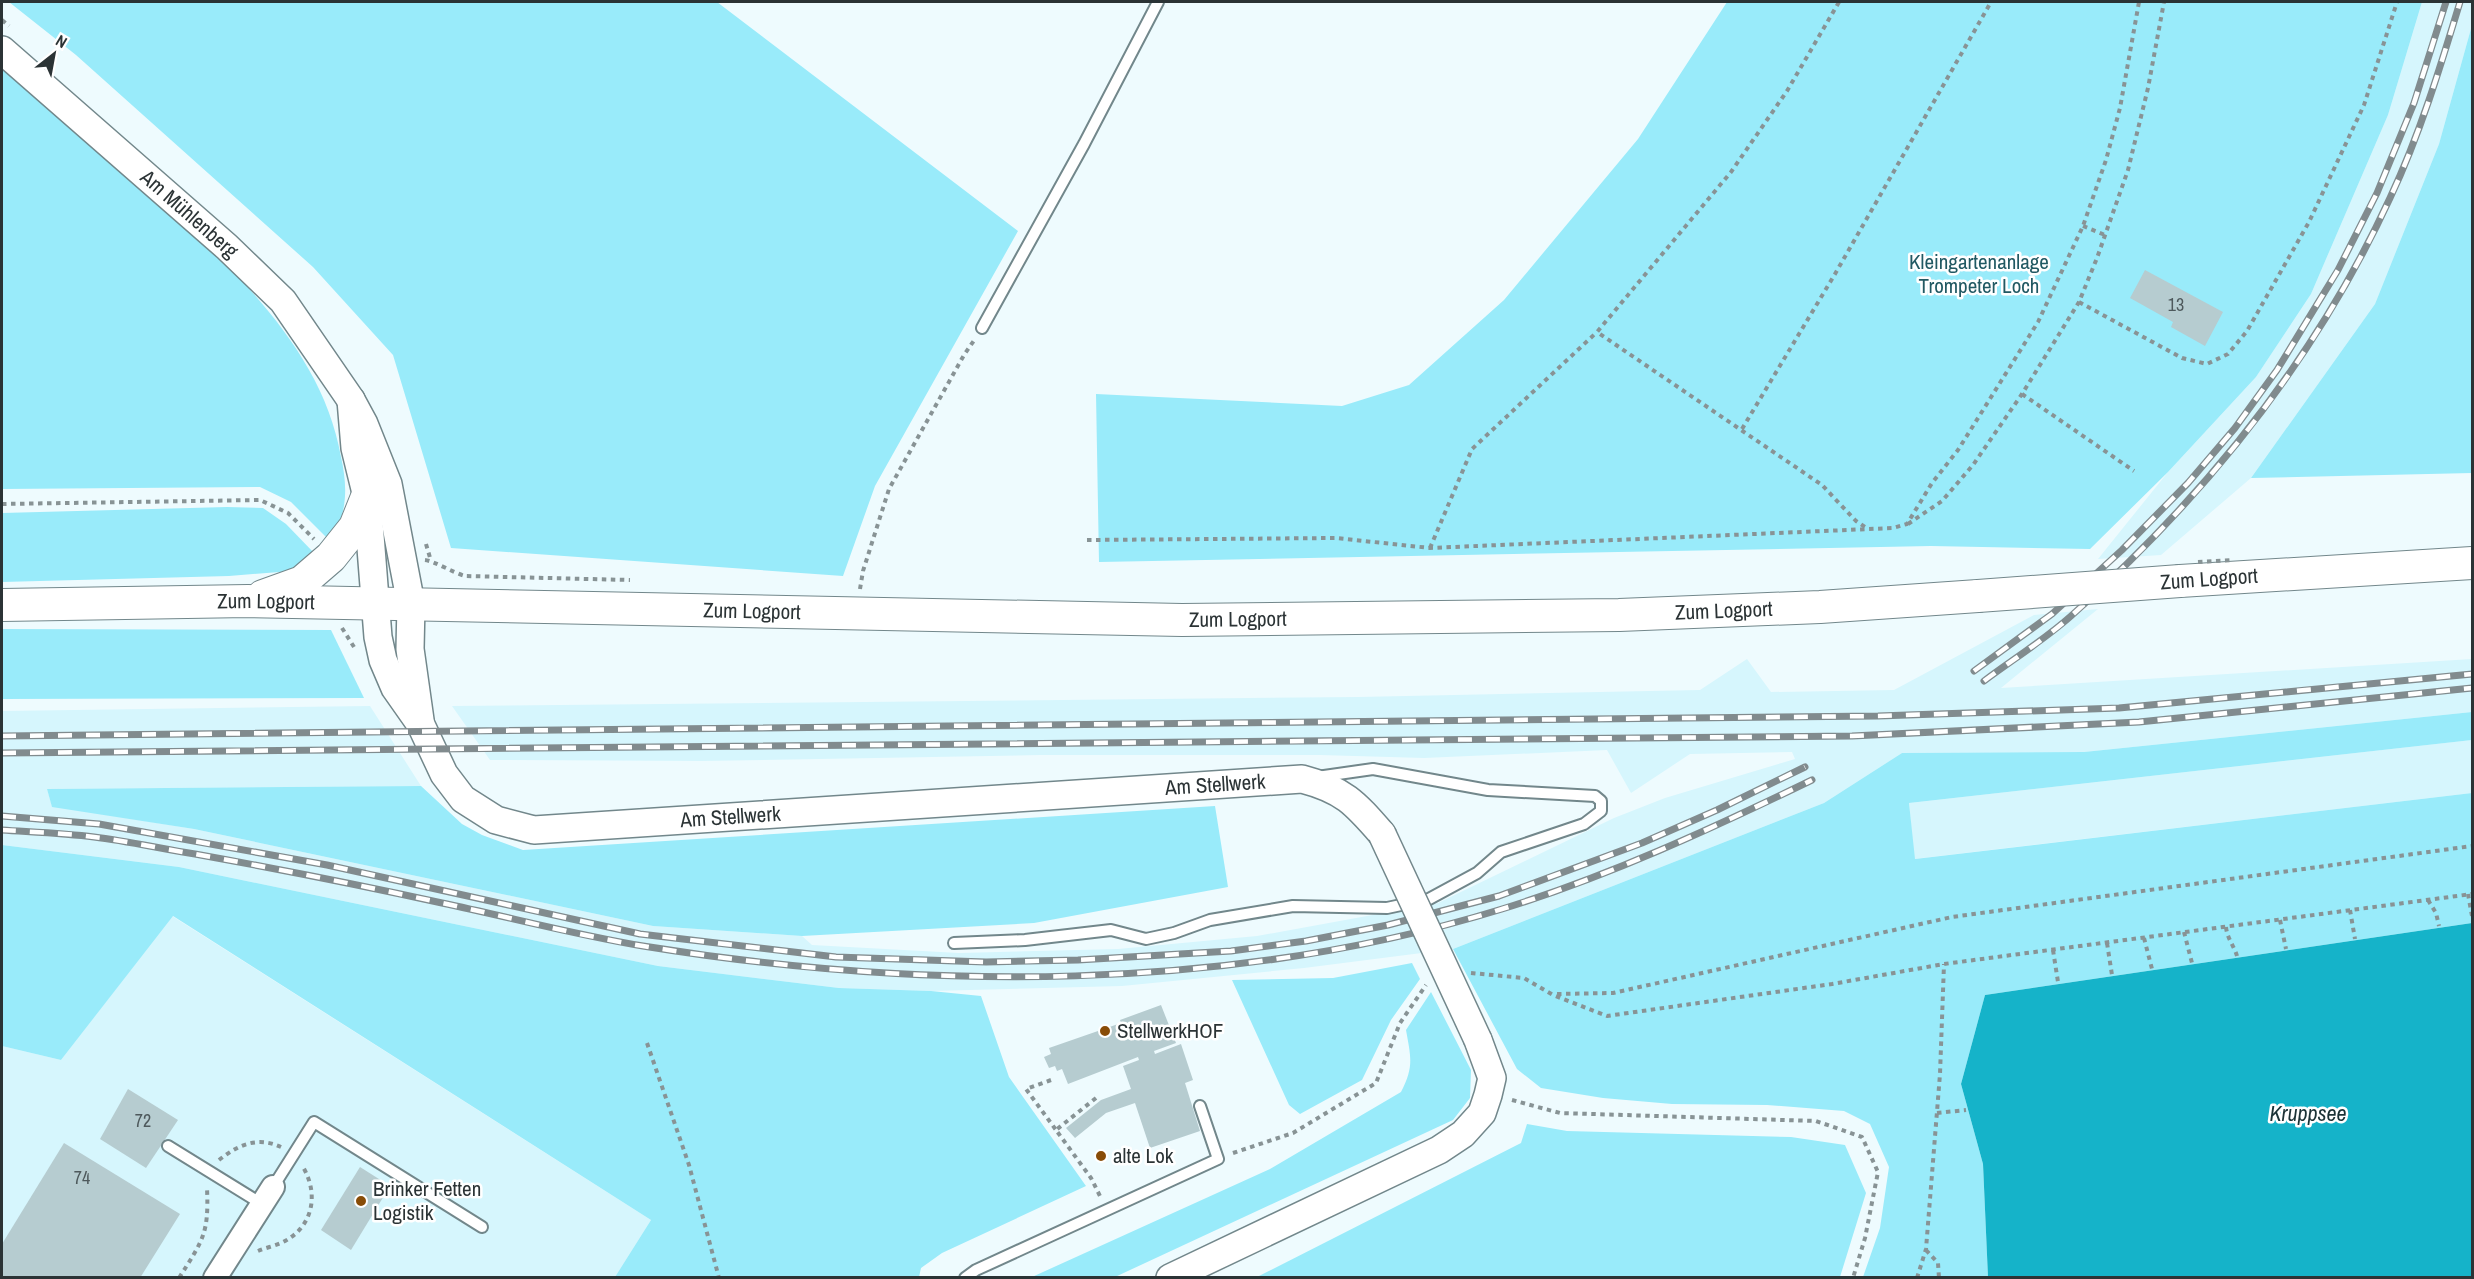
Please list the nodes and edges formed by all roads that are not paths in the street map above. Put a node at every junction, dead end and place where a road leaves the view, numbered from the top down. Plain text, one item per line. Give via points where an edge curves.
1 (1158, 2) edge
2 (2, 50) edge
3 (982, 328) road end
4 (351, 400) junction
5 (367, 497) junction
6 (2472, 563) edge
7 (248, 601) junction
8 (376, 603) junction
9 (411, 604) junction
10 (2, 605) edge
11 (421, 724) junction
12 (1302, 778) junction
13 (954, 943) dead end
14 (1200, 1106) dead end
15 (168, 1146) dead end
16 (267, 1196) junction
17 (482, 1227) dead end
18 (215, 1278) edge
19 (965, 1278) edge
20 (1170, 1278) edge

1 - 3 lane
2 - 4 street, Am Mühlenberg via 284,301
4 - 5 street, Am Mühlenberg via 355,448
4 - 9 street, Am Mühlenberg via 388,484
5 - 7 main road via 354,527 331,556 302,582
5 - 8 street, Am Mühlenberg
6 - 9 main road, Zum Logport, bridge via 1821,607 1619,615 1194,620
7 - 8 main road, Zum Logport
7 - 10 main road, Zum Logport
8 - 9 main road, Zum Logport
8 - 11 street, Am Stellwerk via 383,660 395,688
9 - 11 street, Am Stellwerk via 410,649
11 - 12 street, Am Stellwerk via 444,774 463,799 496,820 534,830
12 - 13 lane via 1373,769 1488,790 1594,796 1600,801 1600,811 1584,824 1501,852 1477,873 1430,899 1398,906 1293,906 1210,920 1146,939 1111,930
12 - 20 street, Am Stellwerk, bridge via 1329,786 1356,805 1382,834 1478,1040 1492,1078 1488,1095 1482,1113 1463,1134 1439,1150
14 - 19 lane via 1218,1159 976,1269
15 - 16 lane
16 - 17 lane via 314,1122
16 - 18 street

